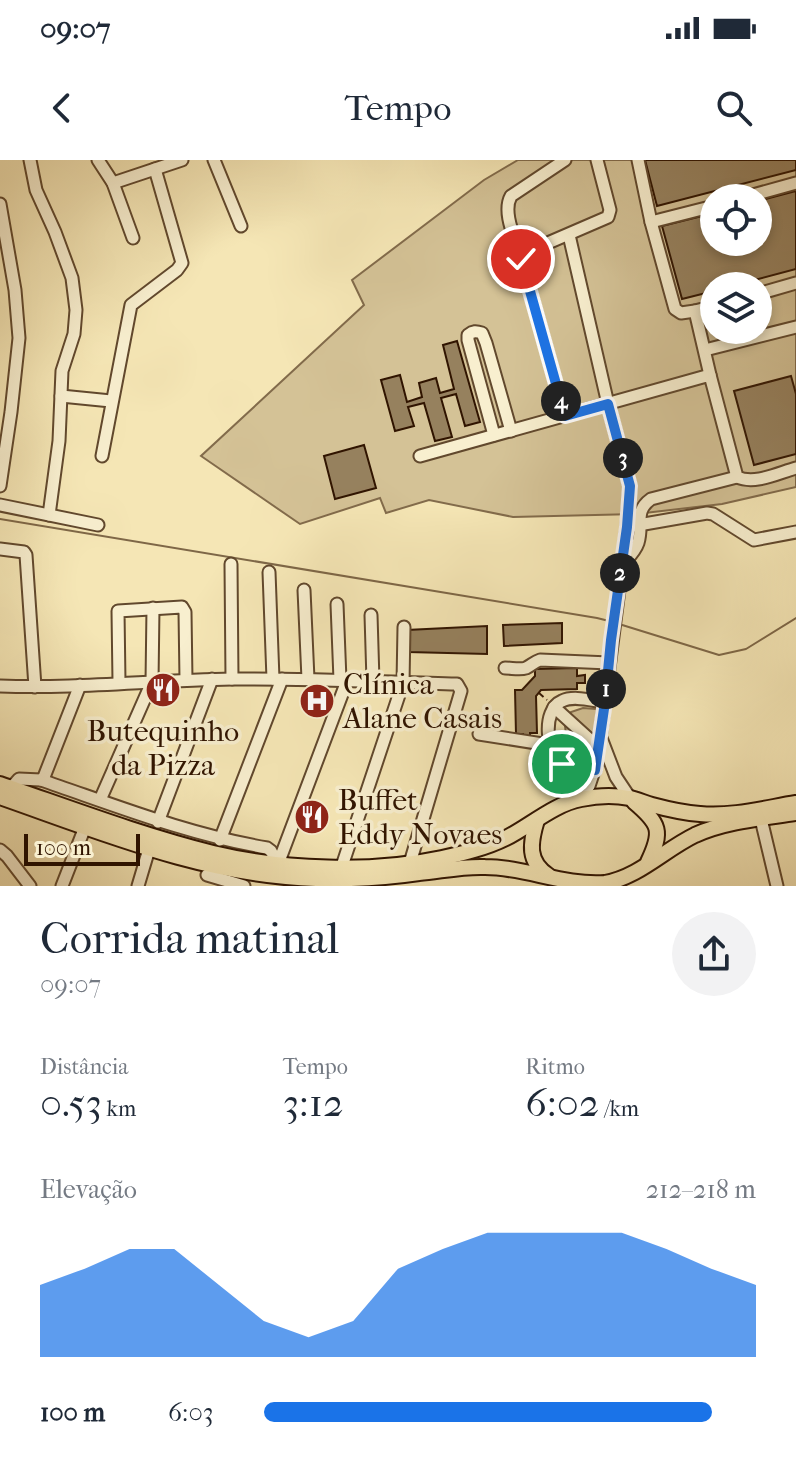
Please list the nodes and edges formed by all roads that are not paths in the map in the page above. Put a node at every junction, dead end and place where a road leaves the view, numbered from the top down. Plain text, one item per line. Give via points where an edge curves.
1 (30, 160) edge
2 (98, 160) edge
3 (182, 160) edge
4 (214, 160) edge
5 (565, 160) edge
6 (597, 160) edge
7 (638, 160) edge
8 (155, 169) junction
9 (113, 183) junction
10 (796, 183) edge
11 (772, 190) edge
12 (0, 204) edge
13 (700, 210) edge
14 (651, 222) junction
15 (241, 226) dead end
16 (569, 235) junction
17 (133, 238) dead end
18 (520, 255) junction
19 (796, 283) edge
20 (0, 287) edge
21 (15, 290) junction
22 (772, 290) edge
23 (700, 310) edge
24 (695, 311) junction
25 (796, 327) edge
26 (705, 350) junction
27 (710, 375) junction
28 (61, 396) junction
29 (111, 401) junction
30 (608, 404) junction
31 (565, 416) junction
32 (511, 431) junction
33 (494, 435) junction
34 (102, 456) dead end
35 (420, 456) dead end
36 (796, 468) edge
37 (737, 477) junction
38 (0, 486) edge
39 (0, 505) edge
40 (49, 515) junction
41 (98, 525) dead end
42 (640, 525) junction
43 (627, 527) junction
44 (796, 532) edge
45 (0, 549) edge
46 (231, 564) dead end
47 (622, 565) junction
48 (269, 572) dead end
49 (304, 590) dead end
50 (337, 604) dead end
51 (153, 608) junction
52 (371, 615) dead end
53 (404, 627) dead end
54 (609, 663) junction
55 (505, 668) dead end
56 (212, 679) junction
57 (232, 679) junction
58 (277, 679) junction
59 (308, 679) junction
60 (186, 680) junction
61 (344, 680) junction
62 (373, 681) junction
63 (119, 682) junction
64 (152, 682) junction
65 (403, 683) junction
66 (80, 685) junction
67 (0, 686) edge
68 (35, 687) junction
69 (605, 702) junction
70 (554, 707) junction
71 (479, 734) dead end
72 (599, 734) junction
73 (549, 745) junction
74 (598, 747) junction
75 (595, 770) junction
76 (41, 780) junction
77 (4, 790) edge
78 (630, 798) junction
79 (578, 799) junction
80 (100, 800) junction
81 (796, 803) edge
82 (796, 813) edge
83 (761, 819) junction
84 (537, 820) junction
85 (158, 822) junction
86 (85, 827) junction
87 (220, 840) junction
88 (149, 849) junction
89 (0, 850) edge
90 (410, 863) junction
91 (342, 866) junction
92 (646, 866) junction
93 (206, 875) edge
94 (275, 875) edge
95 (549, 882) edge
96 (30, 886) edge
97 (62, 886) edge
98 (138, 886) edge
99 (244, 886) edge
100 (777, 886) edge

1 - 28 street via 74,291 76,320 63,365
2 - 9 street
3 - 8 street
4 - 15 street
5 - 18 street via 508,200
6 - 16 street via 610,214
7 - 14 street
8 - 9 street
8 - 29 street via 182,263 131,305
9 - 17 street
10 - 11 street
12 - 21 street
13 - 14 street
14 - 24 street via 675,309
16 - 18 street
16 - 30 street
18 - 31 street
19 - 22 street
20 - 21 street
21 - 38 street via 19,338
23 - 24 street
24 - 26 street
25 - 26 street
26 - 27 street
27 - 30 street
27 - 37 street
28 - 29 street
28 - 40 street
29 - 34 street
30 - 31 street
30 - 43 street via 629,480
31 - 32 street
32 - 33 street
32 - 33 street via 486,343 482,333 472,332 468,340
33 - 35 street
36 - 37 street via 755,480
37 - 42 street via 651,499 640,510
39 - 40 street
40 - 41 street
42 - 43 street
42 - 44 street via 707,513 754,540
42 - 47 street via 638,543
43 - 47 street
45 - 68 street via 26,553
46 - 57 street
47 - 54 street
48 - 58 street
49 - 59 street
50 - 61 street
51 - 60 street via 182,607 185,612
51 - 63 street via 117,614
51 - 64 street
52 - 62 street
53 - 65 street
54 - 55 street via 540,660 524,669
54 - 69 street
56 - 57 street
56 - 60 street
56 - 85 street
57 - 58 street
58 - 59 street
58 - 87 street
59 - 61 street
60 - 64 street
61 - 62 street
61 - 94 street
62 - 65 street
63 - 64 street
63 - 66 street
64 - 80 street
65 - 90 street via 457,684 461,691
65 - 91 street
66 - 68 street
66 - 76 street
67 - 68 street
69 - 70 street via 566,699
69 - 72 street
70 - 73 street
70 - 74 street
71 - 73 street
72 - 74 street
72 - 78 street
73 - 75 street via 566,767
74 - 75 street
75 - 79 street
76 - 77 street via 19,779
76 - 80 street
77 - 86 main road
77 - 94 main road
78 - 79 main road
78 - 81 main road via 701,815
78 - 92 main road via 653,818 657,829
79 - 84 main road
80 - 85 street
82 - 83 main road
83 - 92 main road via 696,835
83 - 100 street
84 - 90 main road via 476,850
84 - 95 main road via 532,858
85 - 87 street
86 - 88 main road
86 - 97 street
87 - 94 street via 267,848
88 - 93 main road
88 - 98 street
89 - 96 street
90 - 91 main road
91 - 94 main road
92 - 95 main road via 614,881
93 - 94 main road
93 - 99 street
94 - 95 main road via 348,879 488,867 517,870

